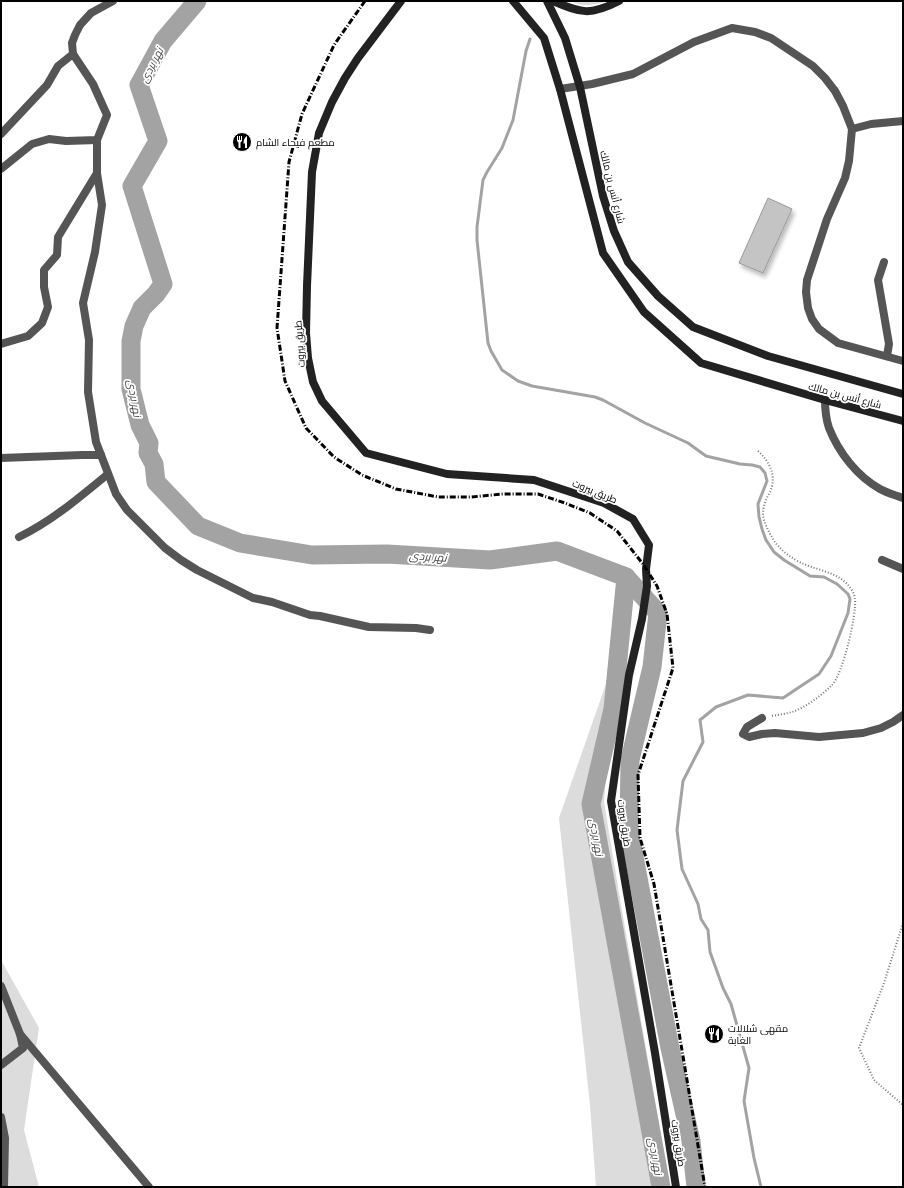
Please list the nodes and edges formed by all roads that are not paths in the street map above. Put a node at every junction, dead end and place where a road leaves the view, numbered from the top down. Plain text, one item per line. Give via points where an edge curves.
1 (113, 1) edge
2 (400, 1) edge
3 (513, 1) edge
4 (547, 1) edge
5 (553, 1) edge
6 (619, 1) edge
7 (73, 54) junction
8 (580, 87) junction
9 (560, 89) junction
10 (903, 121) edge
11 (852, 129) junction
12 (1, 134) edge
13 (97, 140) junction
14 (1, 169) edge
15 (97, 173) junction
16 (884, 262) dead end
17 (1, 344) edge
18 (887, 356) junction
19 (903, 362) edge
20 (903, 394) edge
21 (825, 400) junction
22 (903, 421) edge
23 (101, 456) junction
24 (1, 458) edge
25 (108, 474) junction
26 (903, 498) edge
27 (20, 537) dead end
28 (882, 560) dead end
29 (903, 570) edge
30 (430, 630) dead end
31 (903, 715) edge
32 (762, 718) road end
33 (1, 986) edge
34 (20, 1034) junction
35 (1, 1065) edge
36 (1, 1117) edge
37 (4, 1187) edge
38 (149, 1187) edge
39 (676, 1187) edge

1 - 7 street via 91,12 80,25 72,43
2 - 39 street, طريق بيروت via 345,78 319,133 312,172 307,286 306,333 313,382 322,401 366,453 447,474 534,480 604,503 633,520 650,545 642,620 629,675 611,801
3 - 9 street, شارع أنس بن مالك via 544,38
4 - 8 street, شارع أنس بن مالك via 565,38
5 - 6 street via 586,12 600,10
7 - 12 street via 58,66 47,85
7 - 13 street via 94,84 107,115
8 - 9 street
8 - 11 street via 633,74 723,30 743,29 771,38 813,66 835,92
8 - 20 street, شارع أنس بن مالك via 603,196 614,231 628,262 658,296 693,327 768,356
9 - 21 street, شارع أنس بن مالك via 602,253 644,312 701,363
10 - 11 street
11 - 18 street via 845,178 827,219 807,280 808,308 819,329 838,343
13 - 14 street via 49,139 32,144
13 - 15 street
15 - 17 street via 58,236 57,256 44,270 48,307 42,323 28,336
15 - 23 street via 102,205 95,252 83,303 89,340 88,392 96,442
16 - 18 street via 878,280 889,344
18 - 19 street
21 - 22 street, شارع أنس بن مالك
21 - 26 street via 829,427 850,463 881,490
23 - 24 street
23 - 25 street
25 - 27 street via 38,528
25 - 30 street via 116,494 127,510 165,548 197,570 253,598 310,615 369,627
28 - 29 street
31 - 32 street via 881,728 863,733 819,737 775,733 749,737 743,734 747,728
33 - 34 street
34 - 35 street via 23,1048
34 - 38 street
36 - 37 street via 5,1138

